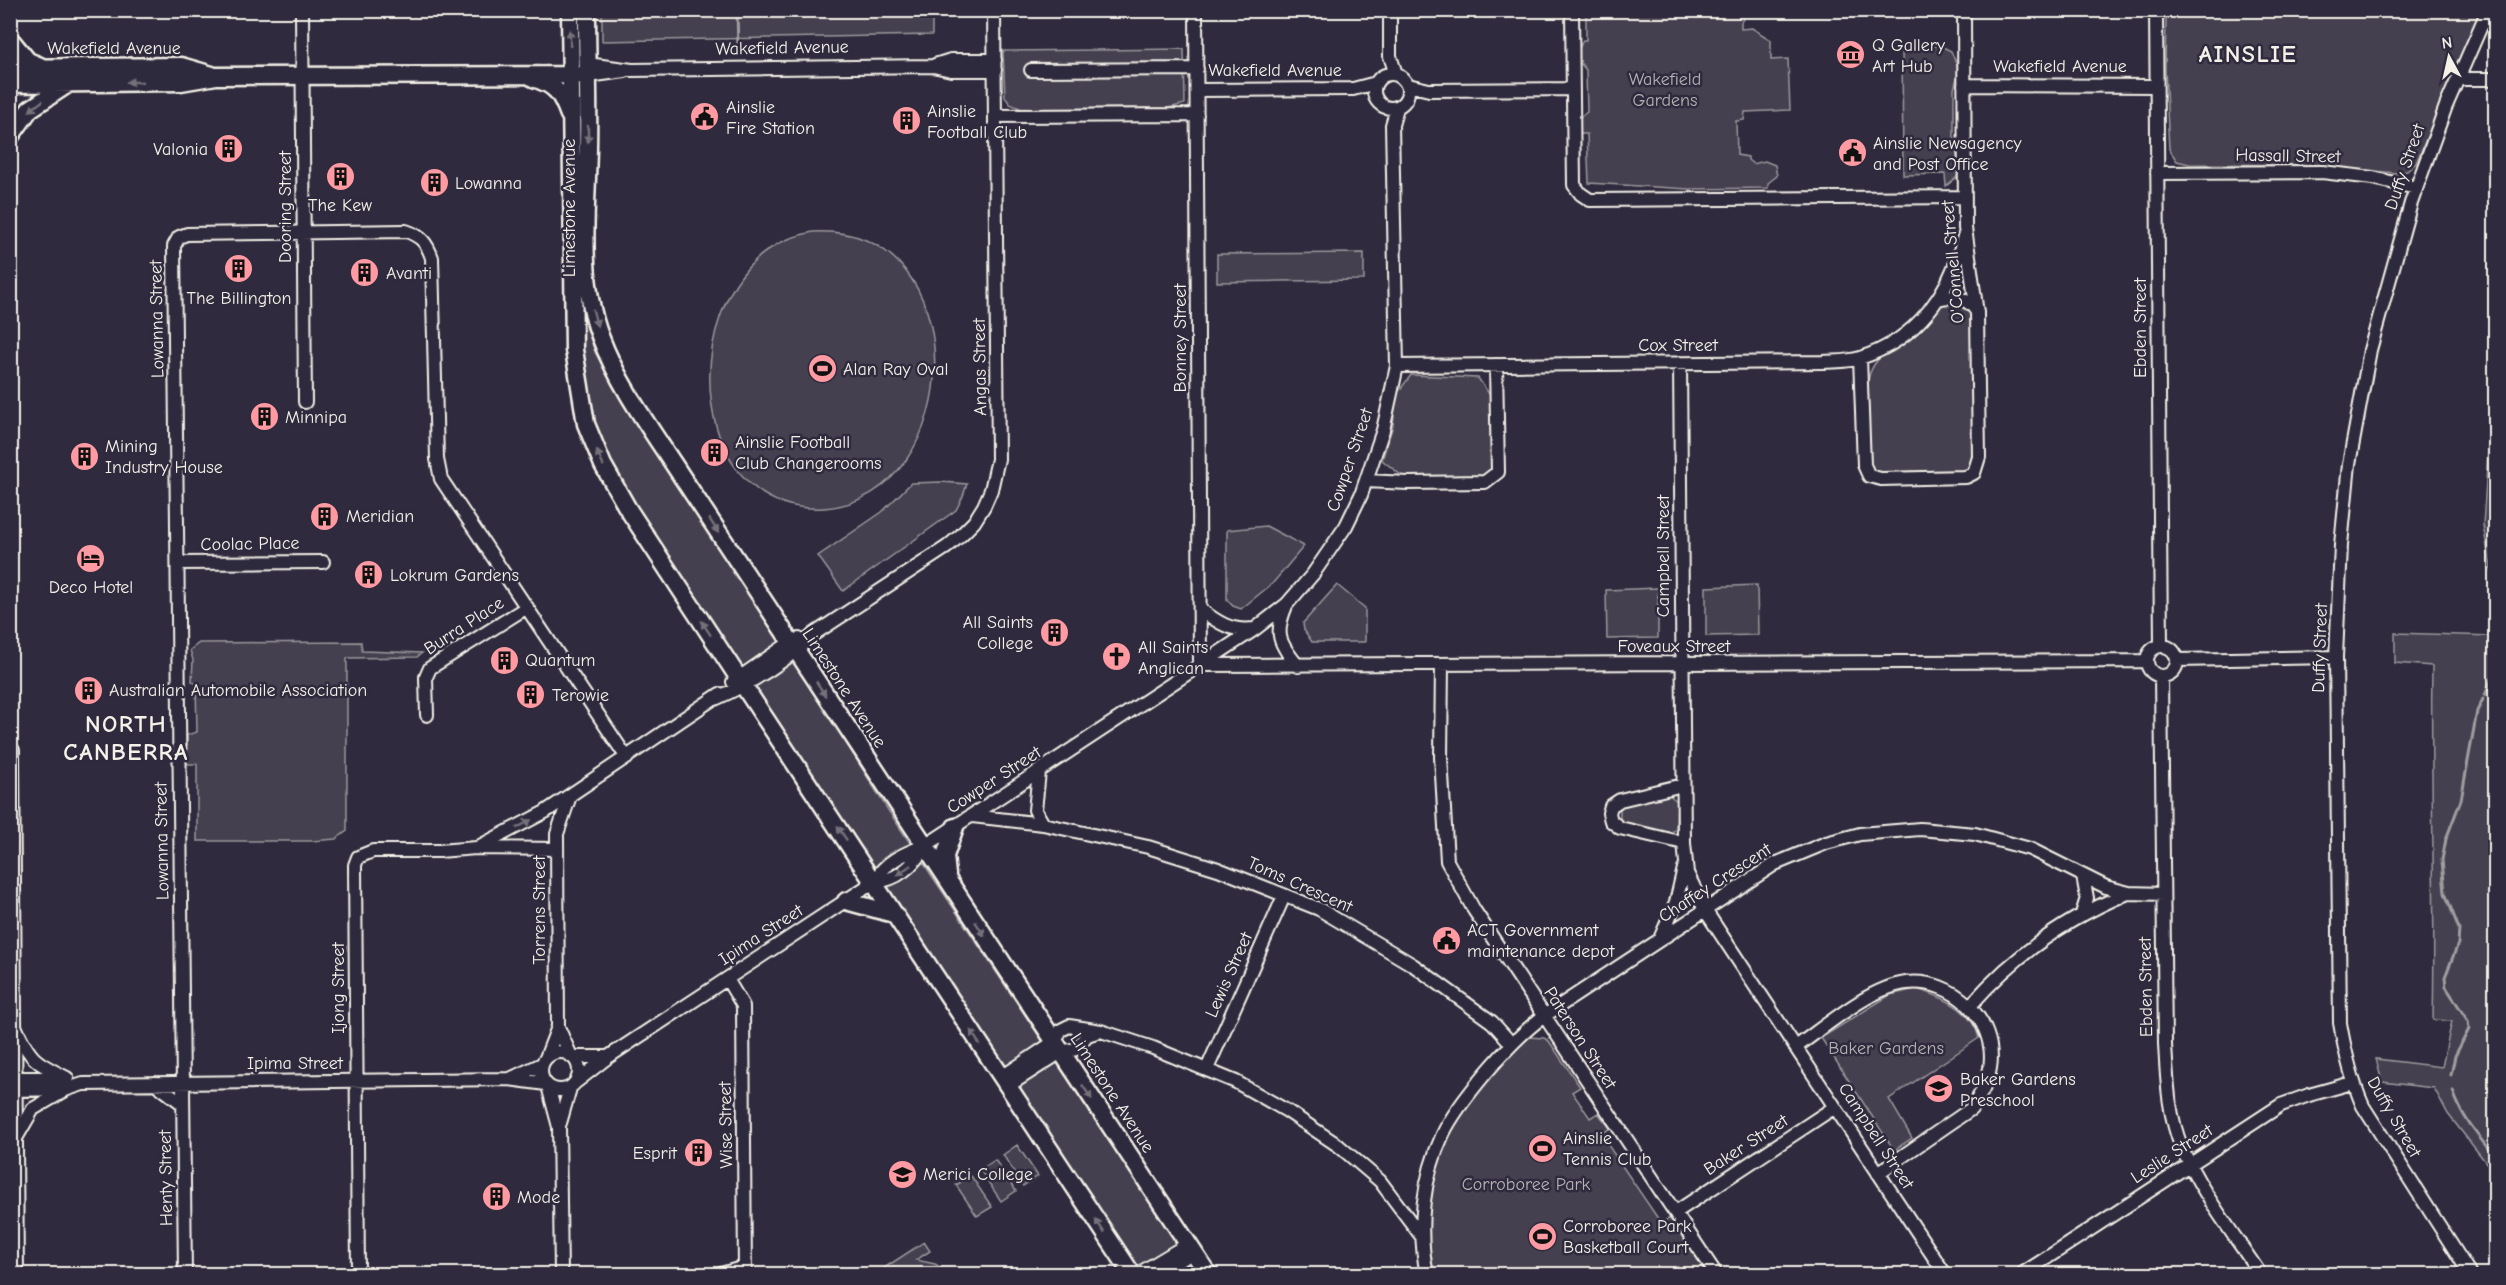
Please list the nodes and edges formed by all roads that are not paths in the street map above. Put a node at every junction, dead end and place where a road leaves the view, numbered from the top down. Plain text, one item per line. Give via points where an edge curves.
1 (302, 10) edge
2 (570, 10) edge
3 (587, 10) edge
4 (994, 10) edge
5 (1196, 10) edge
6 (1390, 10) edge
7 (1572, 10) edge
8 (1964, 10) edge
9 (2156, 10) edge
10 (2486, 12) edge
11 (10, 39) edge
12 (1390, 56) junction
13 (994, 65) junction
14 (44, 67) junction
15 (10, 68) edge
16 (1197, 69) junction
17 (580, 70) junction
18 (1030, 70) dead end
19 (417, 75) junction
20 (1396, 75) junction
21 (216, 76) junction
22 (303, 76) junction
23 (526, 76) junction
24 (2459, 79) junction
25 (2496, 79) edge
26 (1377, 81) junction
27 (69, 83) junction
28 (10, 84) edge
29 (1964, 85) junction
30 (2156, 86) junction
31 (1353, 89) junction
32 (1573, 89) junction
33 (1197, 90) junction
34 (1408, 91) junction
35 (1378, 102) junction
36 (1397, 108) junction
37 (1197, 115) junction
38 (995, 116) junction
39 (572, 122) junction
40 (1392, 125) junction
41 (10, 137) edge
42 (2157, 173) junction
43 (2416, 188) junction
44 (1965, 197) junction
45 (1965, 228) junction
46 (304, 233) junction
47 (1938, 299) junction
48 (1977, 313) junction
49 (1860, 358) junction
50 (1680, 363) junction
51 (1496, 365) junction
52 (1396, 366) junction
53 (305, 402) dead end
54 (1366, 481) junction
55 (323, 562) dead end
56 (178, 563) junction
57 (1287, 604) junction
58 (526, 607) junction
59 (1200, 609) junction
60 (1255, 629) junction
61 (2161, 646) junction
62 (794, 647) junction
63 (2336, 657) junction
64 (2177, 660) junction
65 (2147, 661) junction
66 (1682, 664) junction
67 (1200, 665) junction
68 (1442, 665) junction
69 (1298, 666) junction
70 (2162, 676) junction
71 (741, 682) junction
72 (427, 715) dead end
73 (10, 751) edge
74 (627, 758) junction
75 (1039, 772) junction
76 (1683, 785) junction
77 (570, 795) junction
78 (972, 816) junction
79 (1043, 824) junction
80 (955, 827) junction
81 (1684, 843) junction
82 (925, 846) junction
83 (476, 848) junction
84 (557, 849) junction
85 (1685, 864) junction
86 (2083, 876) junction
87 (947, 880) junction
88 (874, 882) junction
89 (2129, 893) junction
90 (2163, 894) junction
91 (1284, 896) junction
92 (846, 901) junction
93 (1705, 910) junction
94 (894, 914) junction
95 (2082, 914) junction
96 (1659, 940) junction
97 (727, 979) junction
98 (11, 989) edge
99 (1970, 1006) junction
100 (1544, 1016) junction
101 (11, 1017) edge
102 (558, 1027) junction
103 (1101, 1031) junction
104 (1511, 1043) junction
105 (1057, 1047) junction
106 (1796, 1047) junction
107 (572, 1057) junction
108 (608, 1057) junction
109 (544, 1061) junction
110 (1207, 1069) junction
111 (508, 1079) junction
112 (357, 1081) junction
113 (1005, 1081) junction
114 (183, 1082) junction
115 (68, 1083) junction
116 (155, 1083) junction
117 (2352, 1083) junction
118 (11, 1084) edge
119 (547, 1085) junction
120 (573, 1085) junction
121 (183, 1104) junction
122 (1835, 1107) junction
123 (559, 1127) junction
124 (13, 1146) junction
125 (2190, 1164) junction
126 (1878, 1173) junction
127 (1677, 1212) junction
128 (1422, 1237) junction
129 (1190, 1248) junction
130 (746, 1271) edge
131 (14, 1275) edge
132 (185, 1275) edge
133 (358, 1275) edge
134 (561, 1275) edge
135 (721, 1275) edge
136 (1132, 1275) edge
137 (1138, 1275) edge
138 (1159, 1275) edge
139 (1208, 1275) edge
140 (1427, 1275) edge
141 (1716, 1275) edge
142 (1945, 1275) edge
143 (2022, 1275) edge
144 (2260, 1275) edge
145 (2470, 1275) edge

1 - 22 street, Dooring Street
17 -> 2 main road
3 - 17 main road
4 - 13 street, Angas Street
5 - 16 street, Bonney Street
6 - 12 street
7 - 32 street
8 - 29 street, O'Connell Street
9 - 30 street, Ebden Street
10 - 24 street, Duffy Street
11 - 14 main road via 28,61
12 - 20 street
12 - 26 street
13 - 17 street, Wakefield Avenue via 951,70 933,66 632,70 606,75
13 - 38 street, Angas Street
14 - 15 main road, Wakefield Avenue
14 - 21 main road, Wakefield Avenue via 181,66
16 - 18 street, Wakefield Avenue
16 - 33 street, Bonney Street
17 - 19 main road, Wakefield Avenue via 492,68
17 - 23 main road, Wakefield Avenue
17 - 39 main road, Limestone Avenue
17 -> 62 main road, Limestone Avenue via 586,260 600,336 637,406
19 - 22 main road, Wakefield Avenue
19 - 23 main road, Wakefield Avenue
20 - 26 street via 1387,74
20 - 34 street via 1404,80
21 - 22 main road, Wakefield Avenue
21 -> 27 main road, Wakefield Avenue via 181,82
22 - 46 street, Dooring Street
23 - 39 main road via 546,83 562,96
24 - 25 street
24 - 43 street, Duffy Street
26 - 31 street, Wakefield Avenue
26 - 35 street
27 - 28 main road, Wakefield Avenue
27 -> 41 main road via 30,109
29 - 30 street, Wakefield Avenue
29 - 44 street, O'Connell Street
30 - 42 street, Ebden Street
31 - 33 street, Wakefield Avenue
31 - 35 street, Wakefield Avenue
32 - 34 street
32 - 44 street via 1574,185 1590,200
33 - 37 street, Bonney Street
34 - 36 street via 1406,101
35 - 36 street
35 - 40 street, Cowper Street
36 - 40 street, Cowper Street
37 - 38 street
37 - 59 street, Bonney Street
38 - 62 street, Angas Street via 998,459 991,490 974,522 947,547
71 -> 39 main road, Limestone Avenue via 628,509 586,424 574,350
40 - 52 street, Cowper Street
42 - 43 street, Hassall Street via 2322,172
42 - 61 street, Ebden Street
43 - 63 street, Duffy Street via 2384,295 2349,464
44 - 45 street, O'Connell Street
45 - 47 street, Cox Street via 1959,260
45 - 48 street, O'Connell Street
46 - 53 street, Dooring Street
46 - 56 street, Lowanna Street via 188,234 179,237 174,246
46 - 58 street, Lowanna Street via 406,231 418,235 427,245 432,258 437,469
47 - 48 street via 1961,299 1973,305
47 - 49 street, Cox Street via 1895,341
48 - 49 street, O'Connell Street via 1979,457 1974,472 1966,477 1869,476 1864,465
49 - 50 street, Cox Street
50 - 51 street, Cox Street
50 - 66 street, Campbell Street
51 - 52 street, Cox Street
51 - 54 street via 1498,472 1485,482
52 - 54 street, Cowper Street via 1384,426
54 - 57 street, Cowper Street via 1346,526
55 - 56 street, Coolac Place
56 - 114 street, Lowanna Street
57 - 60 street, Cowper Street
57 - 69 street via 1279,622 1280,638 1282,647
58 - 72 street, Burra Place via 430,668 426,677
58 - 74 street, Lowanna Street
59 - 60 street via 1229,628
59 - 67 street, Bonney Street
60 - 67 street, Cowper Street
61 - 64 street via 2170,648
61 - 65 street via 2151,650
62 - 71 street, Ijong Street
62 -> 82 main road, Limestone Avenue
63 - 64 street
63 - 117 street, Duffy Street via 2340,1023
64 - 70 street via 2171,673
65 - 66 street, Foveaux Street
65 - 70 street via 2153,673
66 - 68 street, Foveaux Street
66 - 76 street, Campbell Street
67 - 69 street, Foveaux Street
67 - 75 street, Cowper Street
68 - 69 street, Foveaux Street
68 - 100 street, Paterson Street via 1441,757 1447,861 1474,910
70 - 90 street, Ebden Street
71 - 74 street, Ijong Street
88 -> 71 main road, Limestone Avenue
73 - 98 highway
74 - 77 street, Ijong Street
75 - 78 street, Cowper Street
75 - 79 street via 1035,810
76 - 81 street, Campbell Street
76 - 81 street via 1620,800 1609,813 1611,821 1620,828
83 -> 77 street, Ijong Street
77 - 84 street, Torrens Street via 557,834
78 - 79 street, Toms Crescent
78 - 80 street, Cowper Street
79 - 91 street, Toms Crescent via 1148,847 1218,869
80 - 82 street, Cowper Street
80 - 87 main road via 945,856
81 - 85 street, Campbell Street
82 - 87 main road, Limestone Avenue
82 - 88 street, Ipima Street via 880,869
83 - 84 street, Ijong Street
83 - 112 street, Ijong Street via 373,851 358,857
84 - 102 street, Torrens Street
85 - 93 street, Campbell Street
85 - 96 street, Campbell Street via 1676,902
86 - 89 street, Chaffey Crescent
86 - 93 street, Chaffey Crescent via 2037,852 1991,837 1942,830 1888,830 1842,838 1792,856
86 - 95 street via 2087,892
87 -> 105 main road, Limestone Avenue
88 - 92 street, Ipima Street
88 - 94 main road, Limestone Avenue
89 - 90 street
89 - 95 street
90 - 125 street, Ebden Street via 2169,1097
91 - 104 street, Toms Crescent via 1319,909 1413,965 1492,1022
91 - 110 street, Lewis Street
92 - 94 main road
92 - 97 street, Ipima Street
93 - 96 street, Chaffey Crescent
93 - 106 street, Campbell Street
113 -> 94 main road, Limestone Avenue
95 - 99 street via 2030,948
96 - 100 street, Chaffey Crescent
97 - 108 street, Ipima Street
97 - 130 street, Wise Street via 743,1006
98 - 101 highway
99 - 106 street via 1938,986 1897,985 1862,1002
99 - 126 street via 1982,1023 1990,1048 1991,1066 1981,1094 1971,1108
100 - 104 street
100 - 127 street, Paterson Street
101 - 115 street via 29,1054
101 - 118 highway
102 - 107 street, Torrens Street
102 - 109 street, Torrens Street
103 - 105 street via 1087,1035 1076,1049
103 - 105 street via 1066,1026 1060,1030
103 - 110 street
104 - 128 street via 1469,1094 1443,1134 1424,1194
105 - 113 street
105 -> 129 main road, Limestone Avenue
106 - 122 street, Campbell Street
107 - 108 street
107 - 109 street via 555,1053
107 - 120 street via 579,1072
108 - 120 street, Ipima Street
109 - 111 street, Ipima Street
109 - 119 street via 542,1077
110 - 128 street via 1287,1111 1346,1152 1380,1181
111 - 112 street, Ipima Street
111 - 119 street, Ipima Street
112 - 114 street, Ipima Street
112 - 133 street, Ijong Street
136 -> 113 main road, Limestone Avenue
114 - 116 street, Ipima Street
114 - 121 street, Henty Street
115 - 116 street, Ipima Street
115 - 118 street, Ipima Street
115 - 124 street via 33,1109
116 - 121 street
117 - 125 street, Leslie Street via 2281,1105
117 - 145 street, Duffy Street
118 - 124 highway
119 - 120 street via 559,1090
119 - 123 street
120 - 123 street
121 - 132 street, Henty Street
122 - 126 street, Campbell Street
122 - 127 street, Baker Street
123 - 134 street
124 - 131 highway
125 - 143 street, Leslie Street
125 - 144 street, Ebden Street
126 - 142 street, Campbell Street
127 - 141 street, Paterson Street
128 - 140 street
129 - 137 street
129 - 138 street
129 - 139 main road, Limestone Avenue
130 - 135 street

